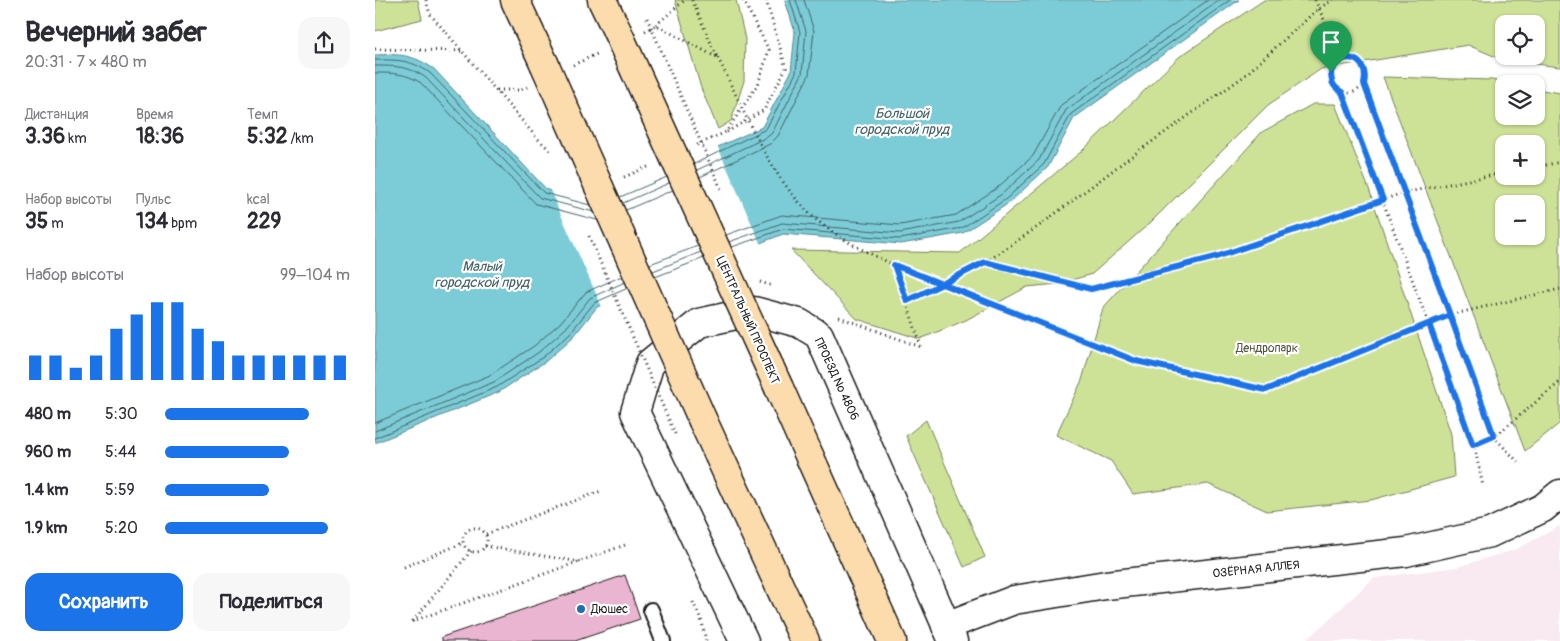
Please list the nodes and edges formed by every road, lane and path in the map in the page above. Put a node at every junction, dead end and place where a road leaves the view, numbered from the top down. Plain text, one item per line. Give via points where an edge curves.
1 (426, 0) edge
2 (515, 0) edge
3 (602, 0) edge
4 (685, 0) edge
5 (692, 0) edge
6 (743, 0) edge
7 (766, 0) edge
8 (1315, 0) edge
9 (1333, 0) edge
10 (1319, 8) junction
11 (657, 25) dead end
12 (375, 48) edge
13 (463, 51) junction
14 (1342, 59) junction
15 (522, 84) dead end
16 (1364, 84) junction
17 (1342, 92) junction
18 (526, 93) dead end
19 (727, 132) junction
20 (546, 138) dead end
21 (691, 148) dead end
22 (554, 155) dead end
23 (558, 158) dead end
24 (1560, 162) edge
25 (655, 163) dead end
26 (1545, 165) edge
27 (1495, 175) edge
28 (620, 179) dead end
29 (1403, 193) junction
30 (1383, 200) junction
31 (585, 227) dead end
32 (985, 262) junction
33 (894, 265) junction
34 (942, 284) junction
35 (1560, 289) edge
36 (907, 301) junction
37 (1450, 315) junction
38 (839, 317) dead end
39 (1429, 324) junction
40 (1560, 382) edge
41 (675, 434) dead end
42 (1494, 436) junction
43 (1473, 445) junction
44 (1521, 465) dead end
45 (1483, 486) dead end
46 (601, 491) dead end
47 (1560, 494) edge
48 (486, 534) junction
49 (463, 543) junction
50 (625, 545) dead end
51 (485, 546) junction
52 (471, 551) junction
53 (580, 562) junction
54 (404, 567) dead end
55 (651, 610) dead end
56 (950, 633) edge
57 (742, 640) edge
58 (663, 641) edge
59 (805, 641) edge
60 (892, 641) edge

1 - 13 path via 430,14
2 - 59 main road, bridge
3 - 60 main road, ЦЕНТРАЛЬНЫЙ ПРОСПЕКТ, bridge
4 - 11 path
5 - 33 path, bridge via 717,58 771,164 796,199 830,230
6 - 19 path via 769,50 758,84
7 - 19 path via 786,68 764,110
8 - 10 path
9 - 10 path
10 - 14 path
10 - 32 path via 1243,78
12 - 13 path
13 - 23 path
14 - 16 path via 1350,58 1364,67
14 - 17 path via 1331,72 1335,88
15 - 18 path
16 - 17 path via 1351,93
16 - 29 path
17 - 30 path
19 - 21 path
20 - 22 path
24 - 26 path
25 - 28 path
27 - 29 path
29 - 30 path
29 - 37 path
30 - 32 path via 1216,257 1091,289
30 - 39 path
31 - 41 path, bridge
32 - 34 path
33 - 34 path
33 - 36 path
34 - 36 path
34 - 39 path via 1136,361 1266,390
35 - 37 path
36 - 38 path via 921,347
37 - 39 path
37 - 42 path
39 - 43 path
40 - 42 path
42 - 43 path
42 - 44 path
43 - 45 path
46 - 48 path
47 - 56 street, ОЗЁРНАЯ АЛЛЕЯ via 1543,508 1490,533 1406,552 1106,585 1014,600
48 - 49 path via 473,527 466,532
48 - 51 path
49 - 52 path
49 - 54 path
50 - 53 path
51 - 52 path via 479,551
51 - 53 path
52 - 53 path via 413,621
55 - 58 lane
56 - 57 street, ПРОЕЗД № 4806 via 819,335 799,323 754,311 699,323 650,363 635,412

